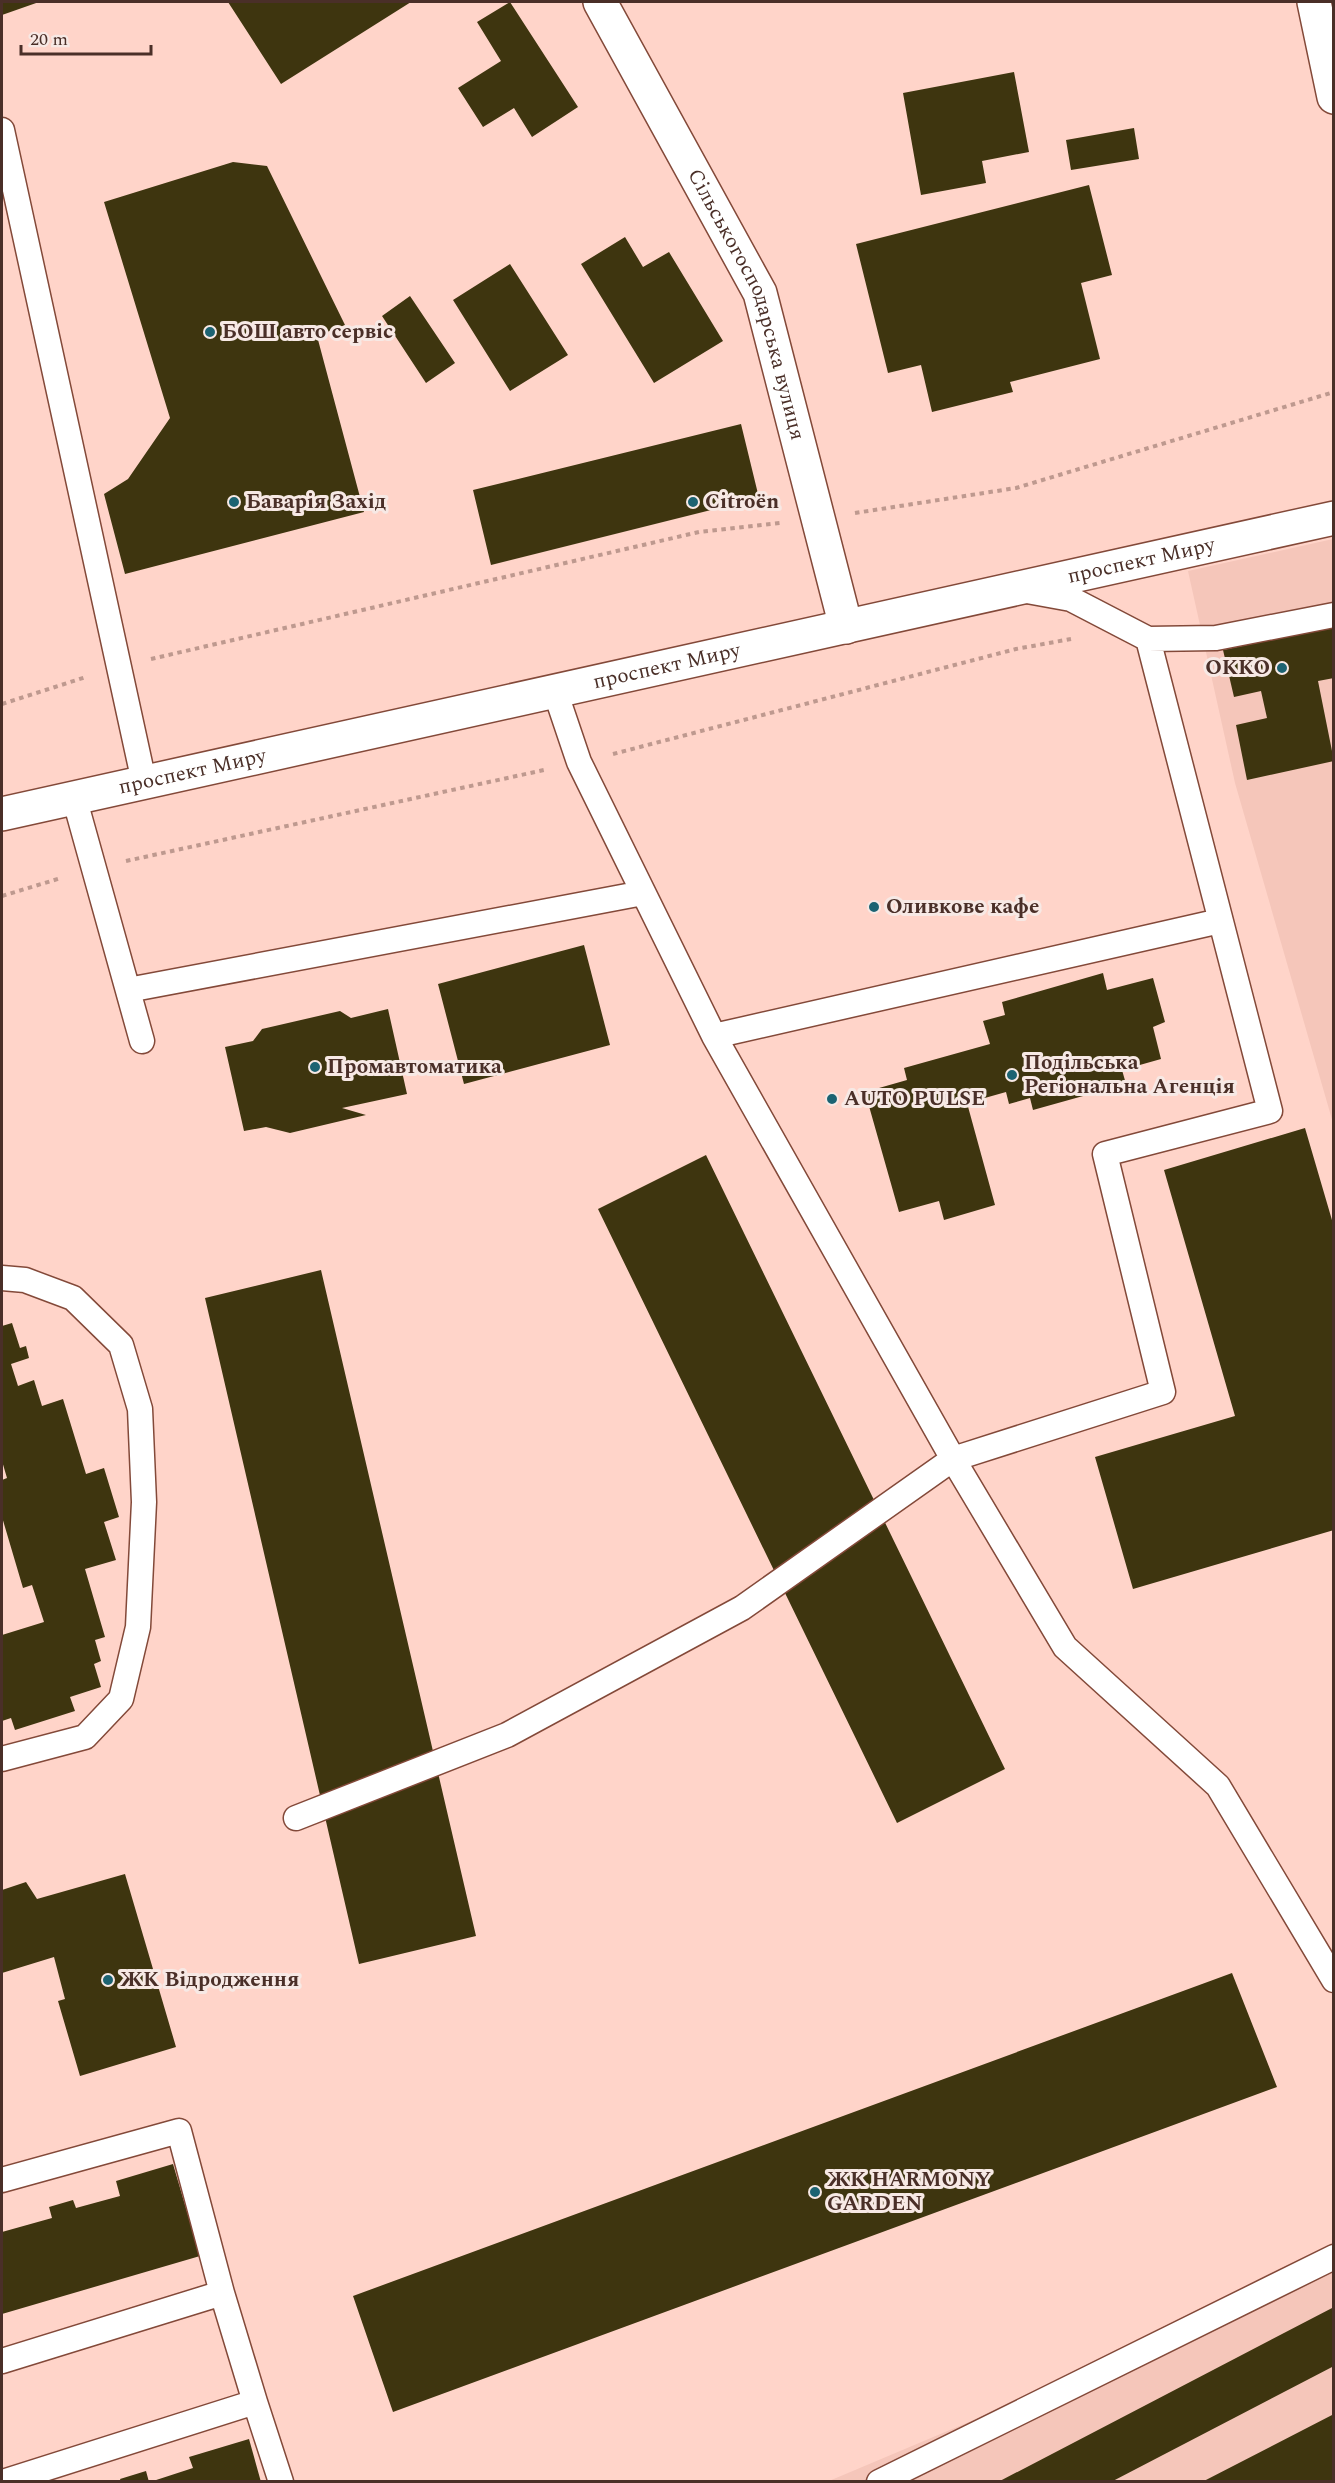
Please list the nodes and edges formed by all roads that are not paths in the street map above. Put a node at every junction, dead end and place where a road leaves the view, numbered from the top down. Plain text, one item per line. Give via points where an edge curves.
1 (600, 2) edge
2 (1314, 2) edge
3 (1334, 97) edge
4 (2, 130) edge
5 (1334, 519) edge
6 (987, 595) junction
7 (1334, 615) edge
8 (846, 627) junction
9 (1139, 634) junction
10 (555, 691) junction
11 (144, 782) junction
12 (74, 797) junction
13 (2, 814) edge
14 (643, 893) junction
15 (1220, 921) junction
16 (128, 990) junction
17 (714, 1036) junction
18 (142, 1041) dead end
19 (2, 1278) edge
20 (953, 1459) junction
21 (2, 1759) edge
22 (296, 1818) dead end
23 (1334, 1980) edge
24 (2, 2180) edge
25 (1334, 2257) edge
26 (222, 2294) junction
27 (2, 2361) edge
28 (255, 2403) junction
29 (3, 2481) edge
30 (281, 2481) edge
31 (879, 2481) edge

1 - 8 main road, Сільськогосподарська вулиця via 760,292
2 - 3 main road
4 - 11 lane
5 - 6 main road, проспект Миру
6 - 8 main road, проспект Миру
6 - 9 lane via 1033,591 1071,599
7 - 9 lane via 1216,638
8 - 10 main road, проспект Миру
9 - 15 lane
10 - 11 main road, проспект Миру
10 - 14 lane via 579,762
11 - 12 main road, проспект Миру
12 - 13 main road, проспект Миру
12 - 16 lane
14 - 16 lane
14 - 17 lane
15 - 17 lane
15 - 20 lane via 1270,1111 1106,1154 1162,1392
16 - 18 lane
17 - 20 lane
19 - 21 lane via 25,1280 73,1298 121,1345 140,1409 144,1502 138,1627 121,1699 85,1737
20 - 22 lane via 742,1608 507,1735
20 - 23 lane via 1065,1647 1218,1786
24 - 26 lane via 179,2131
25 - 31 lane
26 - 27 lane
26 - 28 lane
28 - 29 lane
28 - 30 lane

